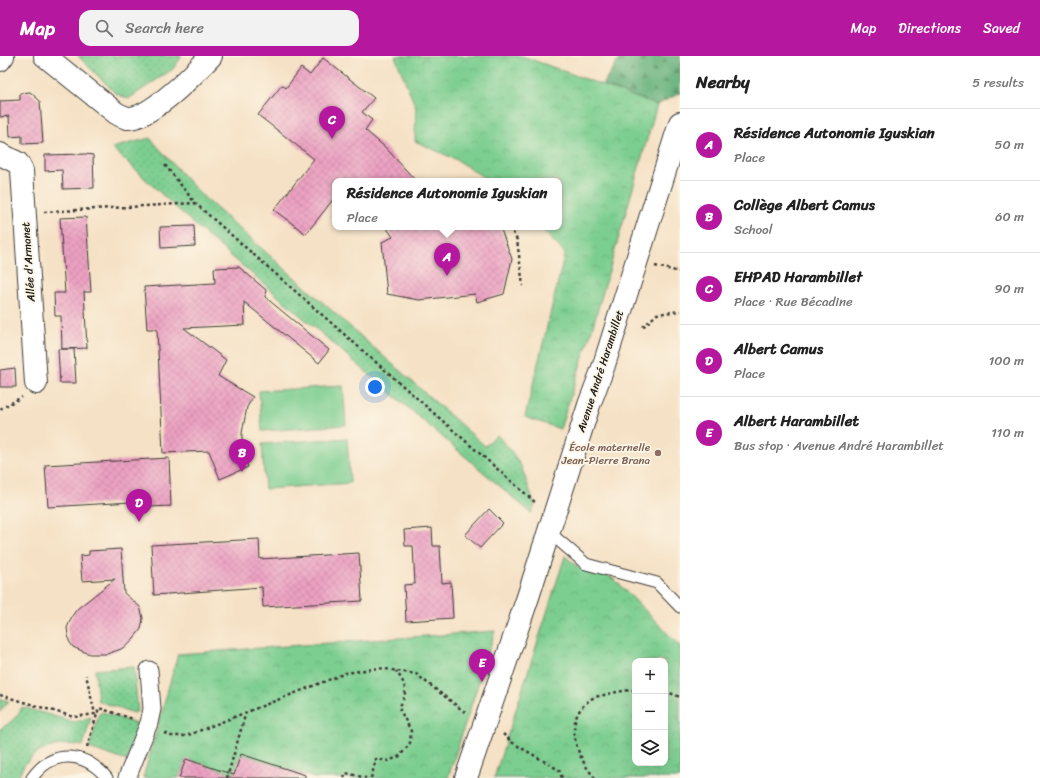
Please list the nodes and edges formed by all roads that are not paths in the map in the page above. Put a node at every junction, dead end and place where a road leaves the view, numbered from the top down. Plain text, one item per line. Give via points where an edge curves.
1 (3, 56) edge
2 (45, 56) edge
3 (211, 56) edge
4 (0, 60) edge
5 (680, 123) edge
6 (0, 154) edge
7 (36, 383) road end
8 (549, 532) junction
9 (680, 607) edge
10 (149, 670) dead end
11 (32, 778) edge
12 (107, 778) edge
13 (127, 778) edge
14 (466, 778) edge

1 - 4 street
2 - 3 street via 116,113 128,118 144,113 158,104 190,78
5 - 8 street, Avenue André Harambillet
6 - 7 street, Allée d'Armanet via 18,163 22,171
8 - 9 lane via 586,564 657,584
8 - 14 street, Avenue André Harambillet via 477,718
10 - 13 street via 152,709
11 - 12 lane via 44,764 67,756 92,763

